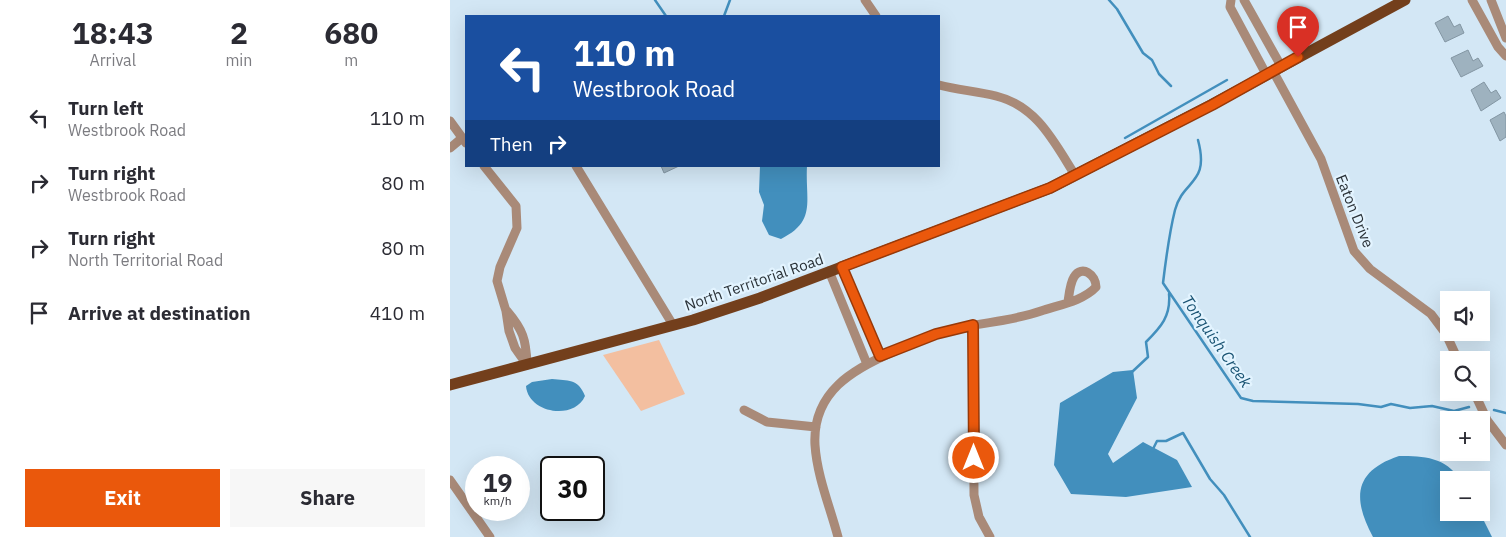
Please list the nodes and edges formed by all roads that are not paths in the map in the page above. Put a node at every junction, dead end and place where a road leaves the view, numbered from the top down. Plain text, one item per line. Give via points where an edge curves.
1 (865, 0) edge
2 (1231, 0) edge
3 (1244, 0) edge
4 (1405, 0) edge
5 (1472, 0) edge
6 (1491, 0) edge
7 (875, 15) edge
8 (1506, 38) edge
9 (1506, 56) edge
10 (1274, 70) junction
11 (940, 85) edge
12 (450, 121) edge
13 (464, 141) edge
14 (450, 148) edge
15 (485, 167) edge
16 (577, 167) edge
17 (1075, 175) junction
18 (842, 267) junction
19 (829, 272) junction
20 (1068, 302) dead end
21 (673, 325) junction
22 (973, 325) junction
23 (1454, 351) edge
24 (880, 356) junction
25 (867, 364) junction
26 (528, 365) junction
27 (450, 385) edge
28 (1478, 401) edge
29 (744, 410) dead end
30 (816, 427) junction
31 (1506, 445) edge
32 (450, 480) edge
33 (490, 537) edge
34 (838, 537) edge
35 (990, 537) edge

1 - 7 street
2 - 10 street via 1230,7
3 - 10 street
4 - 10 main road, North Territorial Road
5 - 9 street
6 - 8 street
10 - 17 main road, North Territorial Road
10 - 23 street, Eaton Drive via 1321,160 1354,251 1370,270 1431,314 1442,326
11 - 17 street via 996,96 1022,106 1041,123
12 - 13 street
13 - 14 street
15 - 26 street via 516,206 517,228 498,276 498,288 506,311 508,331 515,348
16 - 21 street
17 - 18 main road, North Territorial Road via 1050,188
18 - 19 main road, North Territorial Road
18 - 24 street
19 - 21 main road, North Territorial Road
19 - 25 street
20 - 22 street via 1017,318
21 - 26 main road, North Territorial Road
22 - 24 street via 936,334
22 - 35 street via 974,496 979,517
24 - 25 street
25 - 30 street via 850,372 834,388 822,407
26 - 27 main road, North Territorial Road
28 - 31 street via 1487,420
29 - 30 street via 767,422
30 - 34 street via 816,459
32 - 33 street

